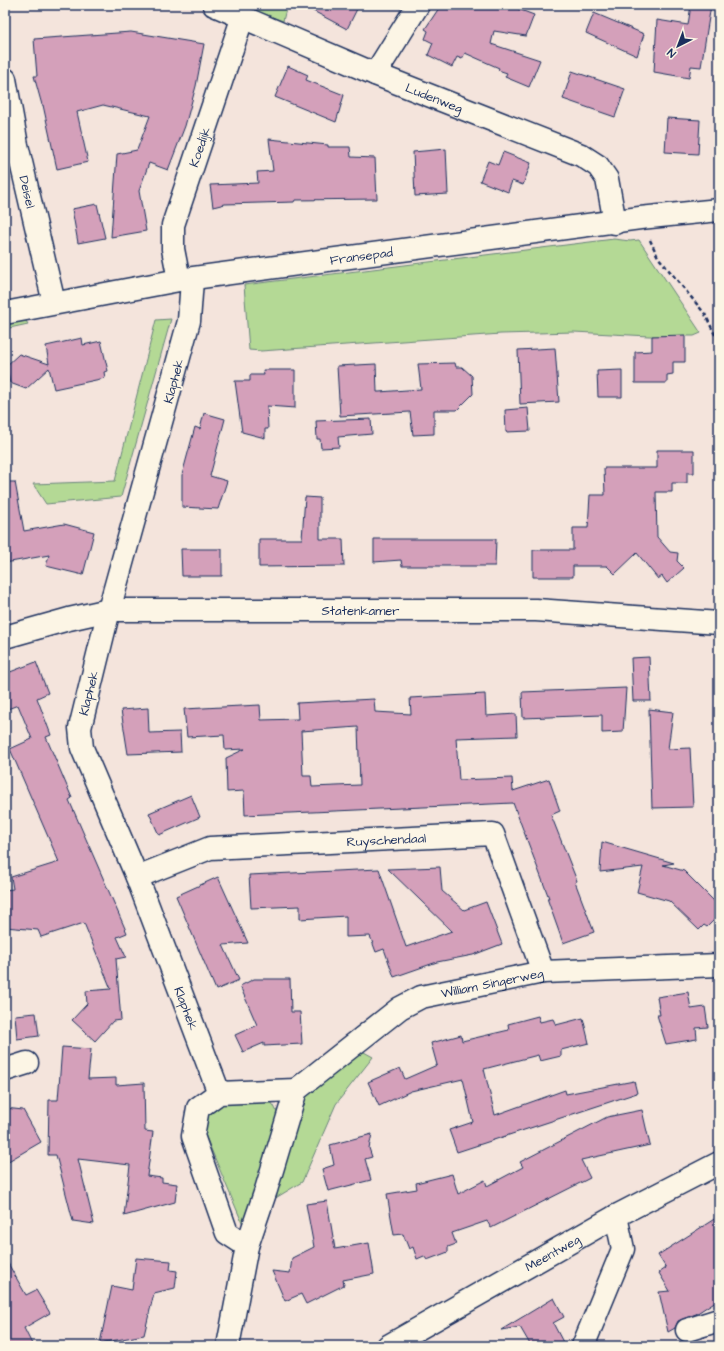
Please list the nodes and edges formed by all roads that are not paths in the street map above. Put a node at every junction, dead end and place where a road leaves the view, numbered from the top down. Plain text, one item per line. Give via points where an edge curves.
1 (214, 5) edge
2 (418, 5) edge
3 (243, 16) junction
4 (375, 74) junction
5 (5, 79) edge
6 (719, 210) edge
7 (615, 223) junction
8 (186, 280) junction
9 (54, 303) junction
10 (5, 313) edge
11 (109, 610) junction
12 (719, 623) edge
13 (5, 637) edge
14 (138, 877) junction
15 (719, 964) edge
16 (543, 972) junction
17 (26, 1063) dead end
18 (5, 1070) edge
19 (296, 1090) junction
20 (219, 1093) junction
21 (719, 1163) edge
22 (616, 1216) junction
23 (247, 1246) junction
24 (719, 1320) edge
25 (687, 1330) dead end
26 (228, 1346) edge
27 (388, 1346) edge
28 (583, 1346) edge

1 - 3 street, Ludenweg
2 - 4 street
3 - 4 street, Ludenweg
3 - 8 street, Koedijk via 173,225 173,249
4 - 7 street, Ludenweg via 581,155 598,166 607,179
5 - 9 street, Deisel via 17,145
6 - 7 street, Fransepad
7 - 8 street, Fransepad
8 - 9 street, Fransepad
8 - 11 street, Klaphek via 189,321
9 - 10 street, Fransepad
11 - 12 street, Statenkamer via 536,610
11 - 13 street, Statenkamer
11 - 14 street, Klaphek via 80,728 82,748
14 - 16 street, Ruyschendaal via 210,848 492,834
14 - 20 street, Klaphek
15 - 16 street, William Singerweg
16 - 19 street, William Singerweg via 421,997 400,1008
17 - 18 street
19 - 20 street
19 - 23 street
20 - 23 street via 198,1108 193,1136 227,1233
21 - 22 street, Meentweg
22 - 27 street, Meentweg
22 - 28 street via 623,1249
23 - 26 street
24 - 25 street

